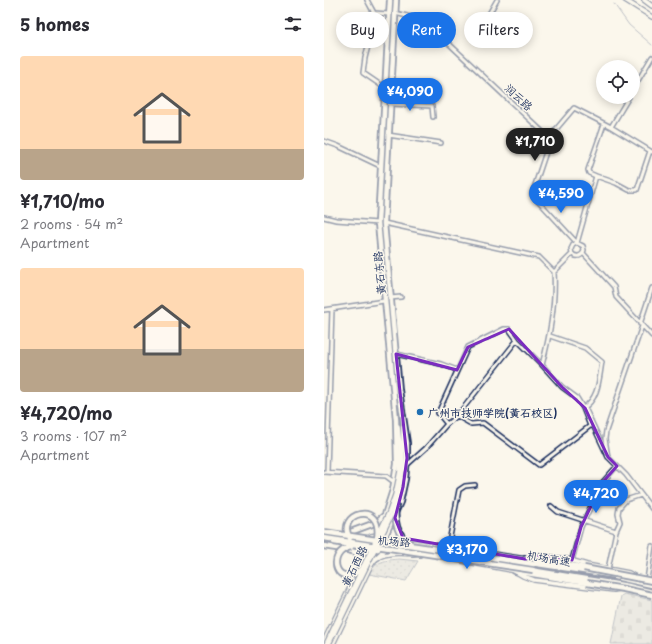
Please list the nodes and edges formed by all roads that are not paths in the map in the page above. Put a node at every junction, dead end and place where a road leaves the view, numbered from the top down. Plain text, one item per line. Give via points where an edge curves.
1 (367, 0) edge
2 (390, 0) edge
3 (396, 0) edge
4 (497, 0) edge
5 (627, 0) edge
6 (644, 0) edge
7 (652, 6) edge
8 (373, 12) edge
9 (490, 12) edge
10 (395, 13) junction
11 (389, 14) edge
12 (652, 17) edge
13 (368, 48) edge
14 (387, 48) edge
15 (652, 57) edge
16 (640, 77) edge
17 (385, 88) junction
18 (390, 104) junction
19 (624, 104) edge
20 (433, 117) dead end
21 (604, 124) junction
22 (611, 127) junction
23 (552, 134) junction
24 (388, 135) junction
25 (324, 141) edge
26 (442, 142) dead end
27 (651, 152) edge
28 (380, 166) junction
29 (596, 176) junction
30 (324, 217) edge
31 (378, 223) junction
32 (384, 223) junction
33 (577, 243) junction
34 (583, 253) junction
35 (572, 254) junction
36 (554, 272) junction
37 (652, 288) edge
38 (401, 297) dead end
39 (390, 298) junction
40 (384, 301) junction
41 (332, 309) junction
42 (324, 310) edge
43 (641, 325) junction
44 (550, 336) junction
45 (652, 336) edge
46 (517, 340) junction
47 (396, 354) junction
48 (542, 365) junction
49 (324, 366) edge
50 (329, 366) junction
51 (457, 370) junction
52 (584, 408) junction
53 (457, 416) junction
54 (402, 419) junction
55 (396, 420) junction
56 (324, 421) edge
57 (329, 422) junction
58 (447, 424) junction
59 (608, 457) junction
60 (406, 465) junction
61 (617, 466) junction
62 (401, 471) junction
63 (326, 472) edge
64 (394, 483) junction
65 (475, 485) dead end
66 (641, 495) junction
67 (396, 504) junction
68 (552, 506) dead end
69 (652, 509) edge
70 (385, 515) junction
71 (393, 517) junction
72 (584, 521) junction
73 (380, 526) junction
74 (387, 530) junction
75 (616, 531) junction
76 (324, 532) edge
77 (342, 535) junction
78 (371, 536) junction
79 (324, 538) edge
80 (365, 539) junction
81 (380, 539) junction
82 (422, 543) junction
83 (356, 544) junction
84 (324, 546) edge
85 (652, 546) edge
86 (416, 547) junction
87 (448, 547) junction
88 (339, 549) junction
89 (361, 555) junction
90 (421, 555) junction
91 (378, 557) junction
92 (470, 557) junction
93 (524, 559) junction
94 (572, 560) junction
95 (510, 563) junction
96 (538, 564) junction
97 (363, 567) junction
98 (608, 569) junction
99 (535, 571) junction
100 (515, 572) junction
101 (357, 573) junction
102 (365, 577) junction
103 (640, 581) junction
104 (646, 582) junction
105 (652, 583) edge
106 (628, 586) junction
107 (652, 591) edge
108 (652, 596) edge
109 (324, 641) edge
110 (326, 644) edge
111 (329, 644) edge
112 (333, 644) edge

1 - 8 street
2 - 11 highway, 黄石东路
3 - 10 highway, 黄石东路
4 - 9 street
5 - 12 main road
6 - 7 main road
10 - 18 highway, 黄石东路
10 - 23 street, 润云路 via 428,23 545,134
13 - 17 street via 364,74
14 - 17 highway, 黄石东路
15 - 16 street
17 - 28 highway, 黄石东路
18 - 20 street via 432,106
18 - 24 highway, 黄石东路
19 - 22 street
21 - 22 street
21 - 23 street via 574,108
21 - 29 street via 588,170
22 - 27 street
23 - 33 street via 532,194
24 - 26 street
24 - 32 highway, 黄石东路
25 - 28 street
27 - 29 street via 638,190 629,190
28 - 31 highway, 黄石东路
29 - 33 street
30 - 31 street
31 - 40 highway, 黄石东路
32 - 36 street via 539,257
32 - 39 highway, 黄石东路
33 - 34 street via 583,246
33 - 35 street via 572,246
34 - 35 street via 577,256
34 - 43 street via 614,287 616,297
35 - 36 street
36 - 44 street
37 - 43 street
38 - 39 street
39 - 47 highway, 黄石东路
40 - 41 street
40 - 55 highway, 黄石东路
41 - 42 street
41 - 50 street
43 - 45 street
43 - 59 street via 606,431
44 - 48 street
44 - 52 street via 585,348 602,362 598,387 593,399
46 - 48 street
46 - 51 street via 509,329 504,329 468,347
46 - 53 street
47 - 51 street
47 - 54 highway, 黄石东路
48 - 52 street
49 - 50 street
50 - 57 street
51 - 58 street via 438,414
52 - 53 street via 590,426 539,466 483,423 471,424
52 - 59 street
53 - 58 street
54 - 60 highway via 407,443
54 - 62 main road, 黄石东路
55 - 62 main road, 黄石东路
55 - 64 highway via 397,458
56 - 57 street
57 - 63 street
58 - 60 street
59 - 61 street
60 - 71 highway via 401,497
61 - 66 street
61 - 72 street via 602,483
62 - 67 main road, 黄石东路, bridge
62 - 81 main road, 黄石东路, bridge
63 - 64 street via 386,476
64 - 70 highway
65 - 87 street via 465,486 459,490
66 - 69 street
66 - 75 street via 626,500 619,508 620,522
67 - 81 main road, 黄石东路, bridge
67 - 86 highway, bridge via 397,530 405,540
68 - 72 street via 558,512
70 - 71 highway via 387,518
70 - 73 main road
70 - 77 highway via 375,523
71 - 74 highway
72 - 75 street
72 - 94 street
73 - 74 highway via 382,531
73 - 78 main road
74 - 81 highway
75 - 98 street
76 - 77 highway
76 - 105 highway, 机场高速, bridge
77 - 80 main road
77 - 88 highway via 343,544
78 - 80 main road
78 - 81 main road via 377,535
79 - 83 highway, 机场路, bridge
79 - 107 highway, 机场高速, bridge via 585,578
80 - 89 main road via 360,546
81 - 82 main road
81 - 83 highway, bridge via 376,522 371,516 359,514 351,518 347,527 348,535
81 - 91 highway via 386,541 385,548
81 - 97 main road, 黄石西路, bridge
81 - 111 main road, 黄石西路, bridge
82 - 87 main road
82 - 90 main road
83 - 86 highway, 机场路, bridge
83 - 92 highway, 机场路, bridge
83 - 97 highway, bridge via 339,550 334,558 334,566 339,573 348,576 356,574
84 - 88 highway
85 - 104 street
86 - 92 highway, 机场路, bridge
87 - 93 main road
88 - 89 highway
89 - 91 highway via 369,560
89 - 101 main road via 363,560
90 - 91 main road via 399,554
90 - 100 main road
91 - 102 main road via 372,562
92 - 95 highway, 机场路
93 - 94 main road via 546,556
93 - 95 main road
93 - 96 main road
93 - 105 highway, bridge via 561,563
94 - 98 main road
95 - 96 highway, 机场路
95 - 99 highway, 机场路
96 - 103 highway, 机场路
97 - 110 main road, 黄石西路, bridge
98 - 103 main road via 629,573
99 - 100 main road
99 - 106 highway, 机场路
100 - 106 main road via 529,578 555,583 614,590
100 - 108 highway, bridge via 624,589
101 - 102 main road
101 - 109 main road
102 - 112 main road
103 - 104 highway, 机场路
104 - 105 highway, 机场路
106 - 107 highway, 机场路

